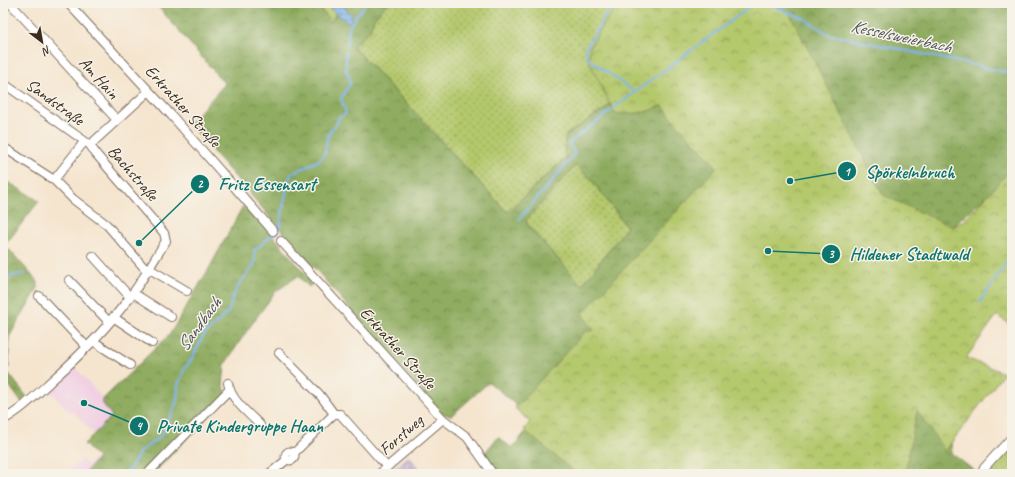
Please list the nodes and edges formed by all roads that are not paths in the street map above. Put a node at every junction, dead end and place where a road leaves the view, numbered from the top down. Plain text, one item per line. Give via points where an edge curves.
1 (10, 3) edge
2 (68, 3) edge
3 (3, 83) edge
4 (149, 91) junction
5 (117, 120) junction
6 (87, 143) junction
7 (3, 146) edge
8 (54, 180) junction
9 (272, 231) dead end
10 (281, 241) dead end
11 (93, 256) dead end
12 (148, 270) junction
13 (69, 280) dead end
14 (187, 291) dead end
15 (131, 295) junction
16 (40, 296) dead end
17 (171, 317) dead end
18 (111, 320) junction
19 (152, 343) dead end
20 (90, 344) junction
21 (279, 354) dead end
22 (130, 365) dead end
23 (334, 414) junction
24 (443, 419) junction
25 (3, 420) edge
26 (260, 424) dead end
27 (1012, 437) edge
28 (294, 453) dead end
29 (284, 462) dead end
30 (387, 468) junction
31 (982, 473) edge
32 (148, 474) edge
33 (269, 474) edge
34 (379, 474) edge
35 (493, 474) edge

1 - 5 street, Am Hain
2 - 4 street, Erkrather Straße
3 - 6 street, Sandstraße
4 - 5 street, Bachstraße
4 - 9 street, Erkrather Straße
5 - 6 street, Bachstraße
6 - 8 street
6 - 12 street, Bachstraße via 164,232 166,241
7 - 8 street
8 - 12 street via 73,199 107,225
10 - 24 street, Erkrather Straße
11 - 15 street
12 - 14 street
12 - 15 street, Bachstraße
13 - 18 street
15 - 17 street
15 - 18 street, Bachstraße
16 - 20 street
18 - 19 street
18 - 20 street, Bachstraße
20 - 22 street
20 - 25 street, Bachstraße via 23,407
21 - 23 street via 320,395
23 - 28 street
23 - 30 street via 340,414
24 - 30 street, Forstweg
24 - 35 street, Erkrather Straße via 467,437
26 - 32 street via 237,401 228,386
27 - 31 street
29 - 33 street
30 - 34 street, Forstweg

